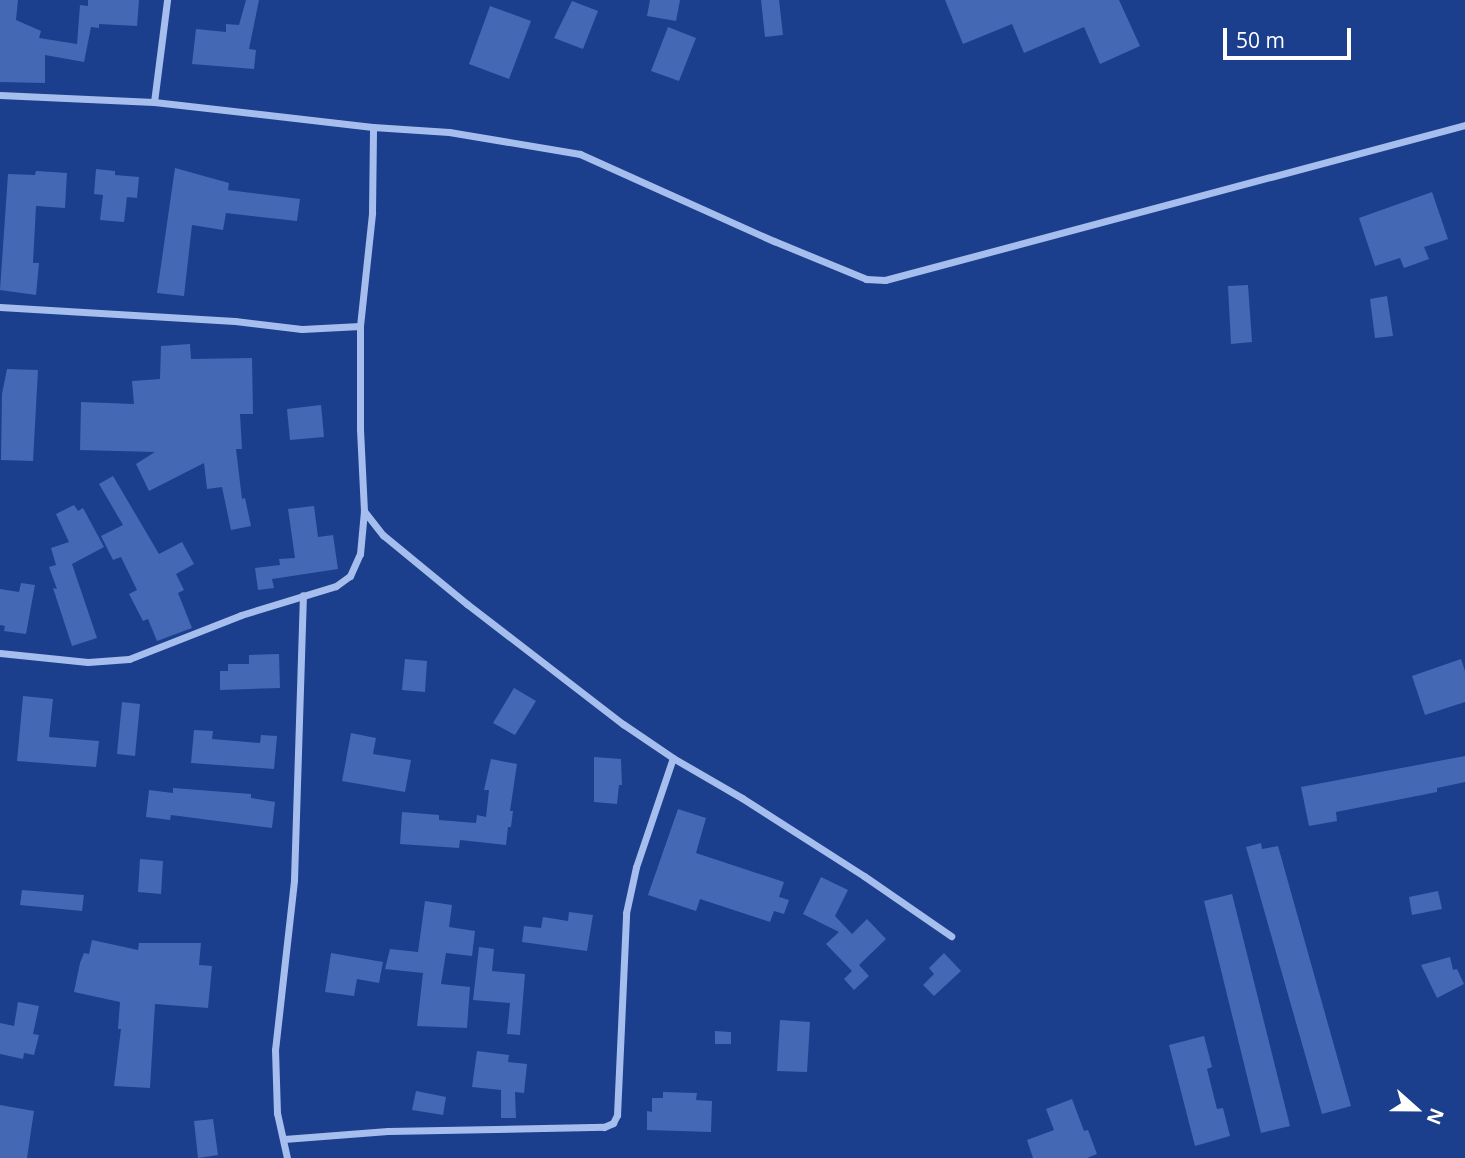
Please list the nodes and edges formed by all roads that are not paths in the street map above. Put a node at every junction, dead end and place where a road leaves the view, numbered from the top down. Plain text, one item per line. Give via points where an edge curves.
1 (167, 0) edge
2 (0, 96) edge
3 (154, 102) junction
4 (1465, 125) edge
5 (373, 127) junction
6 (0, 307) edge
7 (360, 326) junction
8 (364, 511) junction
9 (303, 595) junction
10 (0, 653) edge
11 (673, 758) junction
12 (951, 936) dead end
13 (284, 1139) junction
14 (287, 1158) edge

1 - 3 street
2 - 3 street
3 - 5 street
4 - 5 street via 885,280 866,279 580,154 449,132
5 - 7 street via 372,213
6 - 7 street via 302,329
7 - 8 street
8 - 9 street via 360,554 350,576 336,586
8 - 11 street via 383,535 467,604
9 - 10 street via 129,659 88,662
9 - 13 street via 294,880 275,1050 277,1113
11 - 12 street via 743,797
11 - 13 street via 636,867 626,913 617,1115 612,1123 604,1127 388,1131
13 - 14 street

